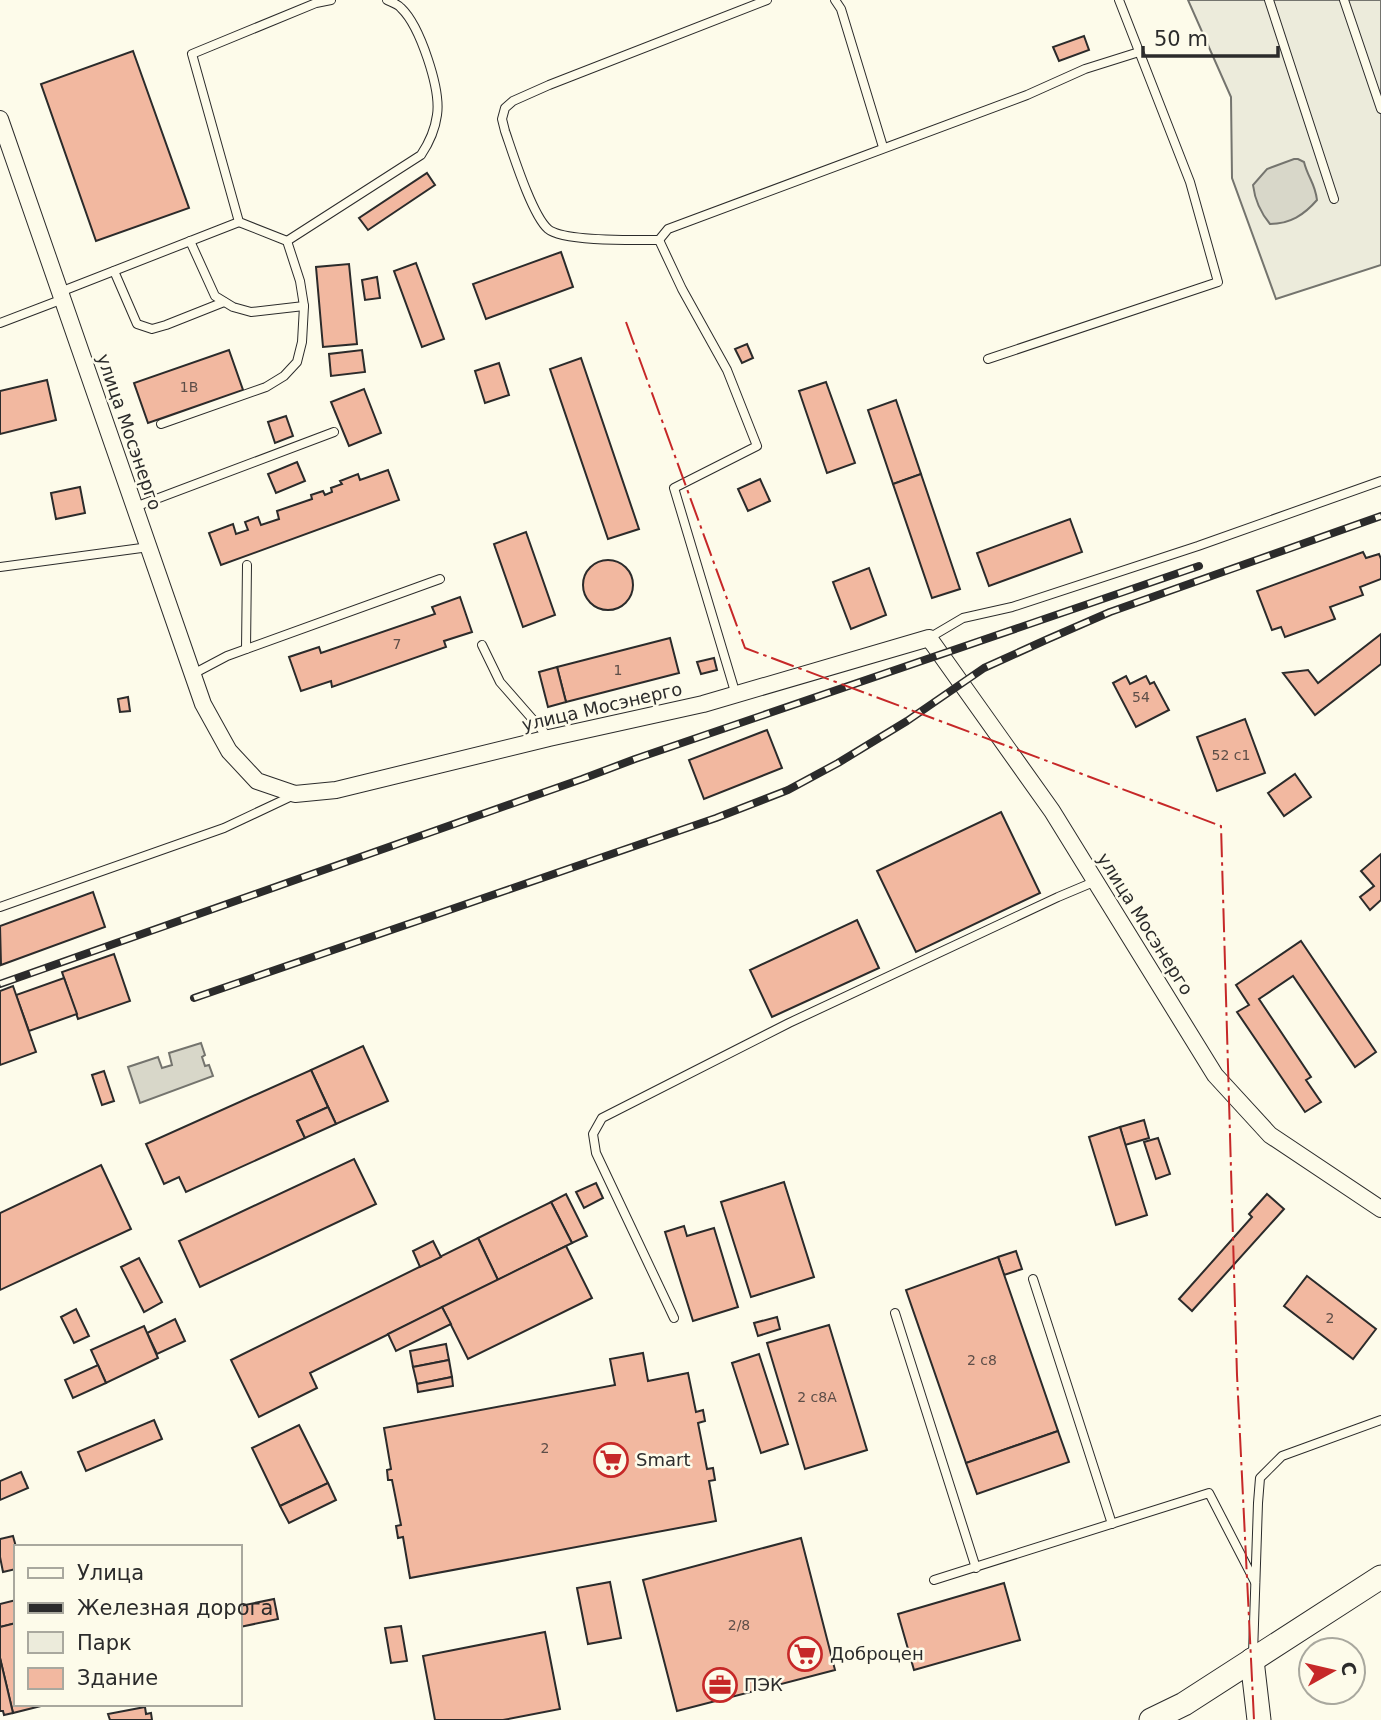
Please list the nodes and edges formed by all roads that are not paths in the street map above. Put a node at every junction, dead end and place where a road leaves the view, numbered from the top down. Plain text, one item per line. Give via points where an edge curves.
1 (331, 0) edge
2 (387, 0) edge
3 (766, 0) edge
4 (835, 0) edge
5 (1118, 0) edge
6 (1269, 0) edge
7 (1344, 0) edge
8 (1139, 52) junction
9 (1381, 108) edge
10 (0, 119) edge
11 (883, 148) junction
12 (1334, 199) dead end
13 (239, 222) junction
14 (659, 240) junction
15 (190, 241) junction
16 (288, 241) junction
17 (114, 271) junction
18 (62, 295) junction
19 (224, 302) junction
20 (304, 306) junction
21 (0, 323) edge
22 (988, 359) dead end
23 (161, 424) dead end
24 (334, 432) dead end
25 (1381, 481) edge
26 (135, 507) junction
27 (149, 547) junction
28 (247, 565) dead end
29 (0, 567) edge
30 (440, 579) dead end
31 (929, 638) junction
32 (482, 645) dead end
33 (246, 649) junction
34 (193, 674) junction
35 (736, 695) junction
36 (549, 738) junction
37 (295, 794) junction
38 (1096, 881) junction
39 (0, 907) edge
40 (1381, 1209) edge
41 (1033, 1279) dead end
42 (895, 1314) dead end
43 (674, 1318) dead end
44 (1381, 1420) edge
45 (1112, 1524) junction
46 (976, 1568) junction
47 (1381, 1577) edge
48 (934, 1580) dead end
49 (1255, 1582) junction
50 (1252, 1660) junction
51 (1151, 1720) edge
52 (1259, 1720) edge

1 - 13 lane via 192,54
2 - 16 lane via 401,7 421,38 436,87 438,114 431,140 421,155
3 - 14 lane via 549,85 505,108 505,131 538,219 550,231 566,237
4 - 11 lane
5 - 8 lane
6 - 12 lane
7 - 9 lane
8 - 11 lane
8 - 22 lane via 1191,182 1218,282
10 - 18 street, улица Мосэнерго
11 - 14 lane via 668,229
13 - 15 lane
13 - 16 lane
14 - 35 lane via 727,370 757,446 674,488
15 - 17 lane
15 - 19 lane via 215,296
16 - 20 lane
17 - 18 lane
17 - 19 lane via 137,324 152,329
18 - 21 lane
18 - 26 street, улица Мосэнерго
19 - 20 lane via 251,312
20 - 23 lane via 303,342 297,362 284,376 266,387
24 - 26 lane
25 - 31 lane via 1012,607 963,618
26 - 27 street, улица Мосэнерго
27 - 29 lane
27 - 34 street, улица Мосэнерго
28 - 33 lane
30 - 33 lane
31 - 35 street, улица Мосэнерго
31 - 38 street, улица Мосэнерго
32 - 36 lane via 500,682
33 - 34 lane
34 - 37 street, улица Мосэнерго via 203,704 229,751 257,781
35 - 36 street, улица Мосэнерго
36 - 37 street, улица Мосэнерго via 337,790
37 - 39 lane via 224,828
38 - 40 street, улица Мосэнерго via 1215,1075 1270,1135
38 - 43 lane via 789,1024 602,1118 593,1134 596,1153
41 - 45 lane
42 - 46 lane
44 - 49 lane via 1282,1456 1260,1478
45 - 46 lane
45 - 49 lane via 1209,1493
46 - 48 lane
47 - 50 main road
49 - 50 lane
50 - 51 main road
50 - 52 main road

